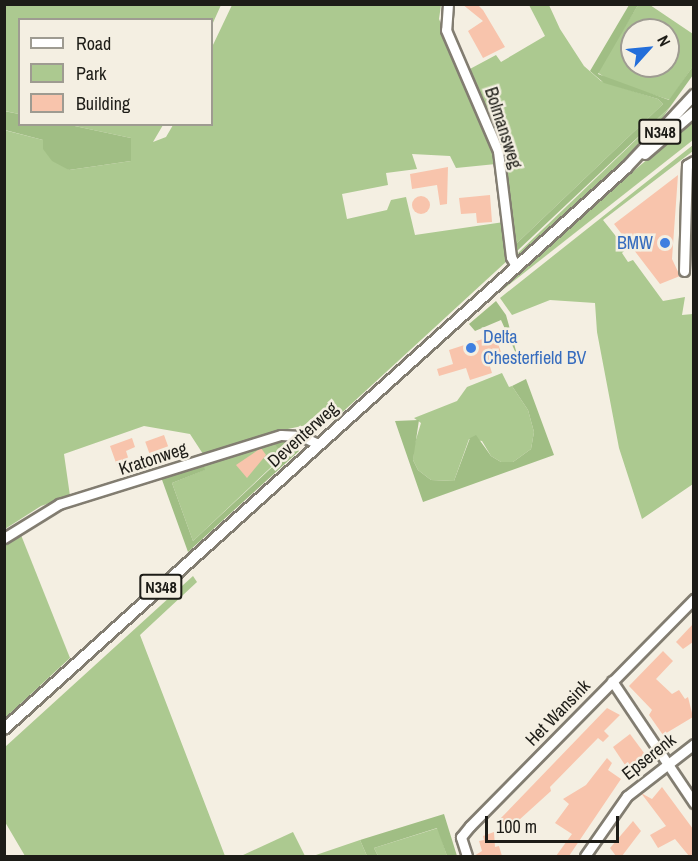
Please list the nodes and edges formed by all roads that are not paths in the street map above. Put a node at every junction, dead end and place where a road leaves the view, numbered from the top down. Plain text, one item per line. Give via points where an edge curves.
1 (448, 4) edge
2 (693, 95) edge
3 (693, 112) edge
4 (693, 161) edge
5 (626, 168) junction
6 (693, 246) edge
7 (682, 247) junction
8 (516, 266) junction
9 (684, 271) dead end
10 (318, 444) junction
11 (4, 538) edge
12 (693, 599) edge
13 (612, 681) junction
14 (4, 729) edge
15 (693, 744) edge
16 (668, 763) junction
17 (693, 803) edge
18 (466, 856) edge
19 (585, 856) edge

1 - 8 street, Bolmansweg via 446,30 498,151 511,257
2 - 5 main road, Deventerweg / N348
3 - 5 main road, Deventerweg / N348
4 - 7 street via 687,165
5 - 8 main road, Deventerweg / N348
6 - 7 street
7 - 9 street
8 - 10 main road, Deventerweg / N348
10 - 11 street, Kratonweg via 301,436 281,435 59,504
10 - 14 main road, Deventerweg / N348
12 - 13 street, Het Wansink
13 - 16 street
13 - 18 street, Het Wansink via 461,837
15 - 16 street, Epserenk
16 - 17 street
16 - 19 street, Epserenk via 627,796

